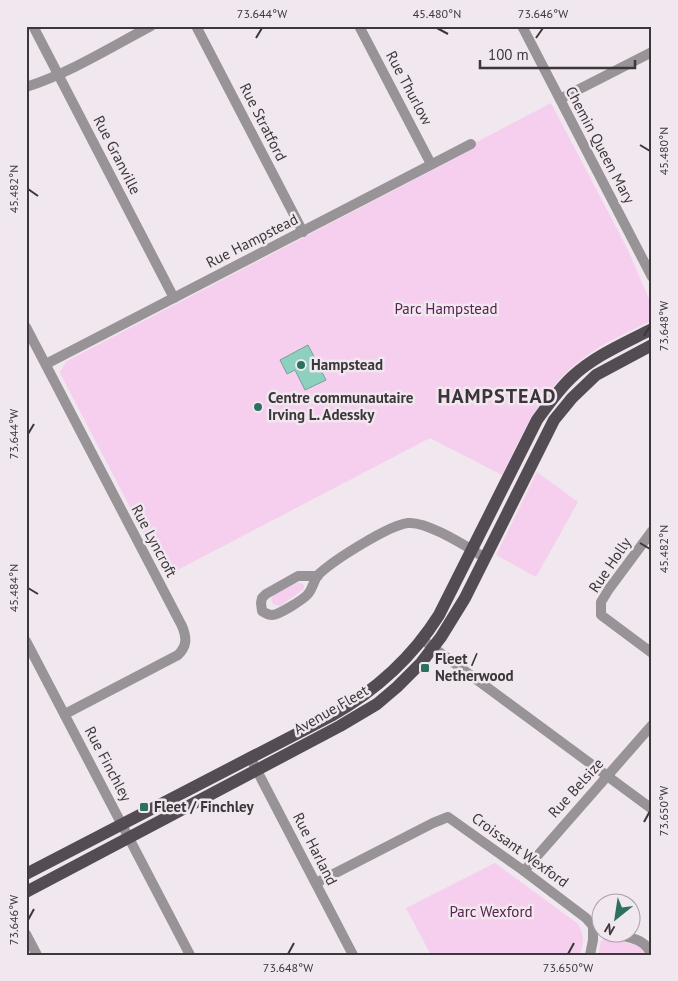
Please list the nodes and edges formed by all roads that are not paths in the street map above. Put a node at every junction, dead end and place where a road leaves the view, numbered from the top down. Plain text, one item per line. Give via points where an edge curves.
1 (33, 26) edge
2 (151, 26) edge
3 (196, 26) edge
4 (359, 26) edge
5 (522, 26) edge
6 (652, 52) edge
7 (58, 74) junction
8 (26, 87) edge
9 (560, 99) junction
10 (471, 144) dead end
11 (431, 164) junction
12 (303, 232) junction
13 (652, 277) edge
14 (174, 298) junction
15 (26, 327) edge
16 (652, 329) edge
17 (652, 345) edge
18 (46, 364) junction
19 (652, 531) edge
20 (473, 550) junction
21 (484, 557) junction
22 (318, 576) junction
23 (26, 641) edge
24 (428, 644) junction
25 (652, 653) edge
26 (65, 714) junction
27 (652, 725) edge
28 (250, 758) junction
29 (257, 770) junction
30 (606, 776) junction
31 (652, 809) edge
32 (122, 825) junction
33 (129, 837) junction
34 (524, 871) junction
35 (26, 874) edge
36 (316, 883) junction
37 (26, 892) edge
38 (590, 921) edge
39 (26, 934) edge
40 (640, 941) edge
41 (37, 955) edge
42 (190, 955) edge
43 (353, 955) edge
44 (651, 955) edge

1 - 7 street, Rue Granville
2 - 7 street
3 - 12 street, Rue Stratford
4 - 11 street, Rue Thurlow
5 - 9 street, Chemin Queen Mary
6 - 9 street
7 - 8 street
7 - 14 street, Rue Granville
9 - 13 street, Chemin Queen Mary
10 - 11 street, Rue Hampstead
11 - 12 street, Rue Hampstead
12 - 14 street, Rue Hampstead
14 - 18 street, Rue Hampstead
15 - 18 street, Rue Lyncroft
16 - 20 main road, Avenue Fleet via 586,366 554,397 538,420
17 - 21 main road, Avenue Fleet via 596,375 568,402 554,420
18 - 26 street, Rue Lyncroft via 182,626 186,641 178,656
19 - 25 street, Rue Holly via 601,602 601,615
20 - 21 street
20 - 22 street via 428,527 409,523 398,525 341,556
20 - 24 main road, Avenue Fleet via 439,615
21 - 24 main road, Avenue Fleet via 455,615
22 - 22 street via 298,576 266,594 262,598 262,611 273,615 293,604 307,595
23 - 26 street, Rue Finchley
24 - 28 main road, Avenue Fleet via 357,700
24 - 29 main road, Avenue Fleet via 396,687 371,708
24 - 30 street
26 - 32 street, Rue Finchley
27 - 30 street, Rue Belsize
28 - 29 street, Rue Harland
28 - 32 main road, Avenue Fleet
29 - 33 main road, Avenue Fleet
29 - 36 street, Rue Harland
30 - 31 street
30 - 34 street, Rue Belsize
32 - 33 street, Rue Finchley
32 - 35 main road, Avenue Fleet
33 - 37 main road, Avenue Fleet
33 - 42 street, Rue Finchley
34 - 36 street, Croissant Wexford via 448,817
34 - 38 street, Croissant Wexford
36 - 43 street, Rue Harland
39 - 41 street
40 - 44 street via 647,946

